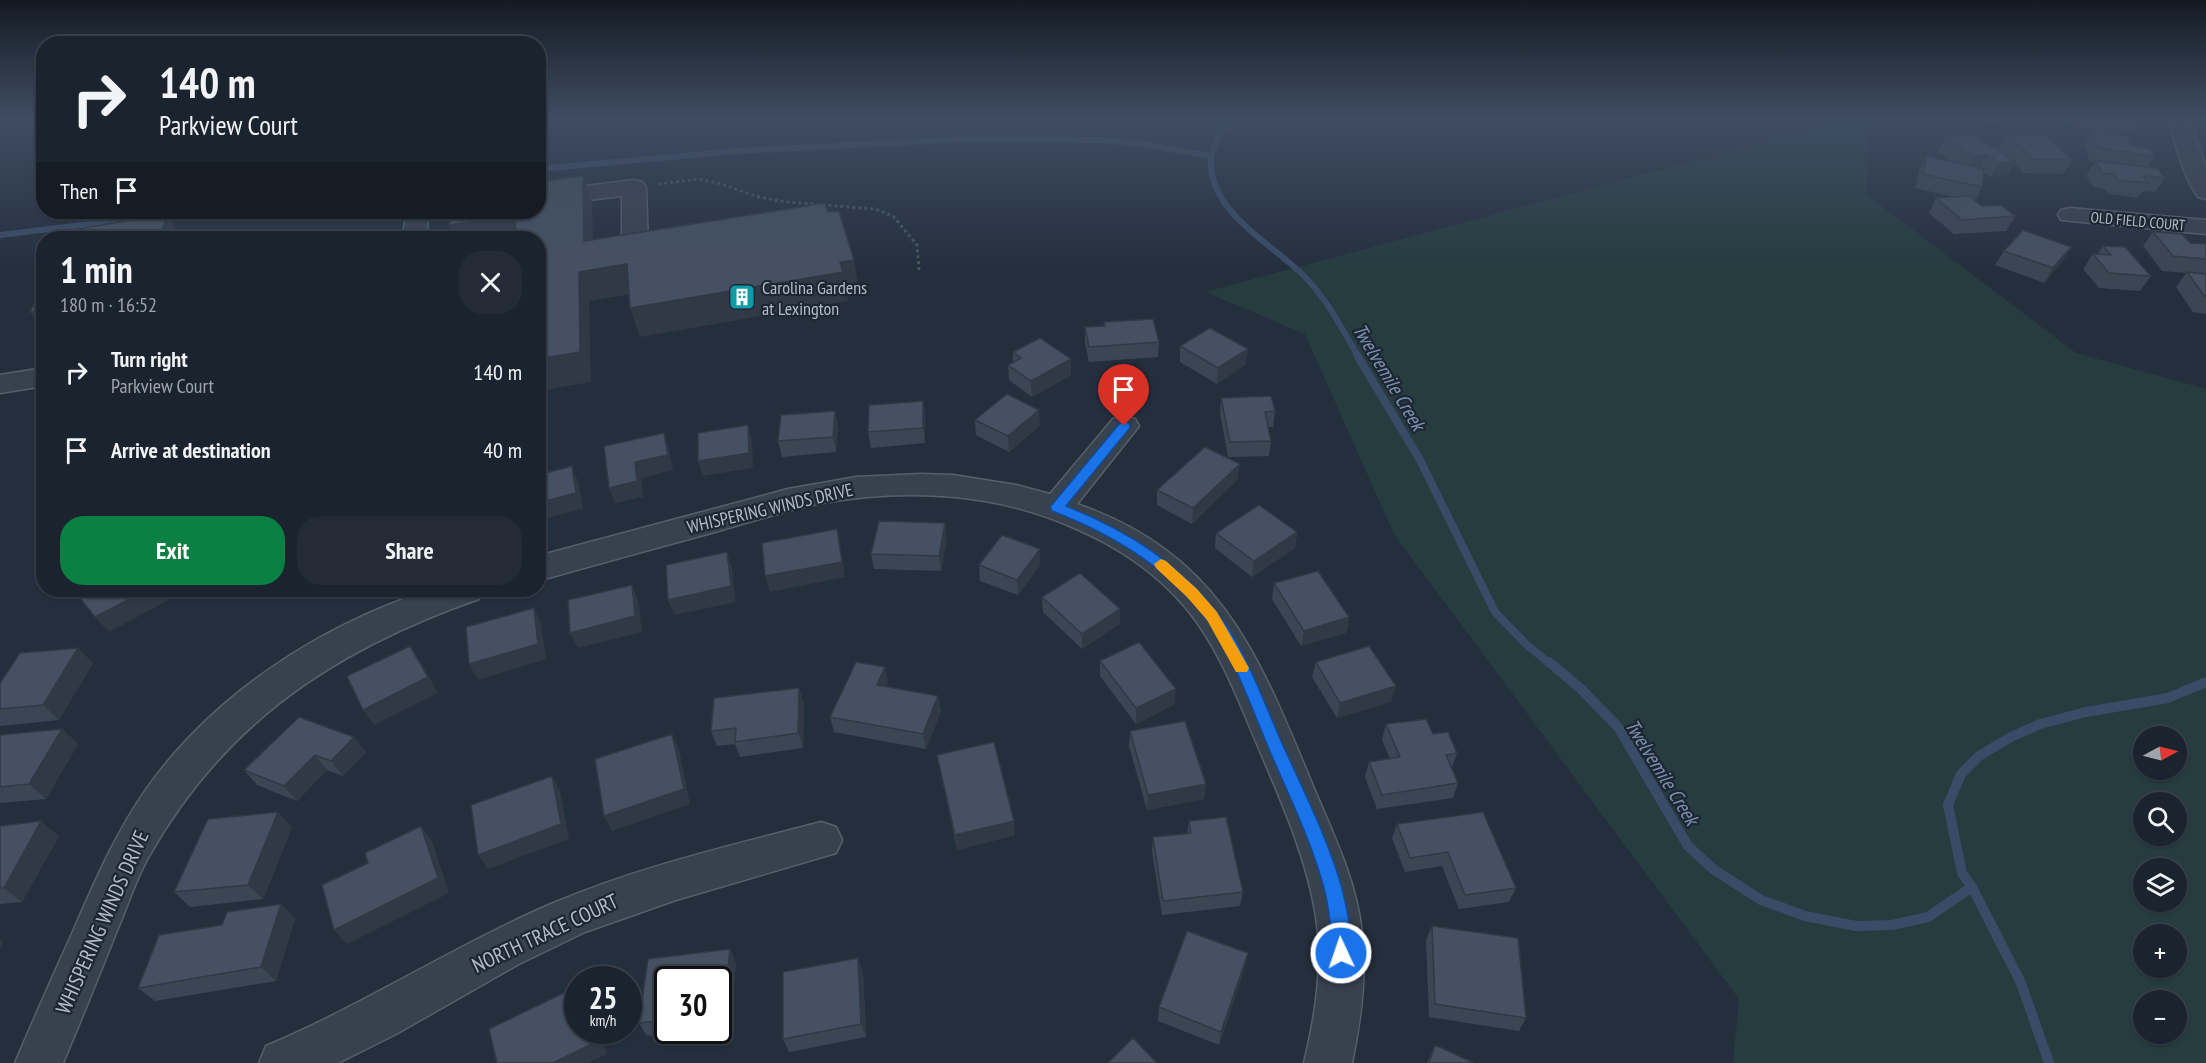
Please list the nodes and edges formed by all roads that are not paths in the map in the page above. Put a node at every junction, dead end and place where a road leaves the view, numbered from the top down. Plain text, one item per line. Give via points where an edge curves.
1 (2195, 169) edge
2 (2206, 192) edge
3 (546, 198) edge
4 (2070, 215) dead end
5 (2206, 227) edge
6 (635, 247) edge
7 (36, 377) edge
8 (0, 384) edge
9 (1124, 426) dead end
10 (1057, 507) junction
11 (546, 567) edge
12 (447, 597) edge
13 (821, 840) dead end
14 (39, 1063) edge
15 (283, 1063) edge
16 (1328, 1063) edge

1 - 2 street
3 - 6 street via 634,187
4 - 5 street, OLD FIELD COURT
7 - 8 street
9 - 10 street
10 - 11 street, WHISPERING WINDS DRIVE via 951,484 855,487
10 - 16 street, WHISPERING WINDS DRIVE via 1124,538 1172,572 1212,616 1241,667 1308,819 1334,892 1341,975 1338,1019
12 - 14 street, WHISPERING WINDS DRIVE via 340,642 254,701 209,743 154,811 133,847
13 - 15 street, NORTH TRACE COURT via 629,895 584,912

